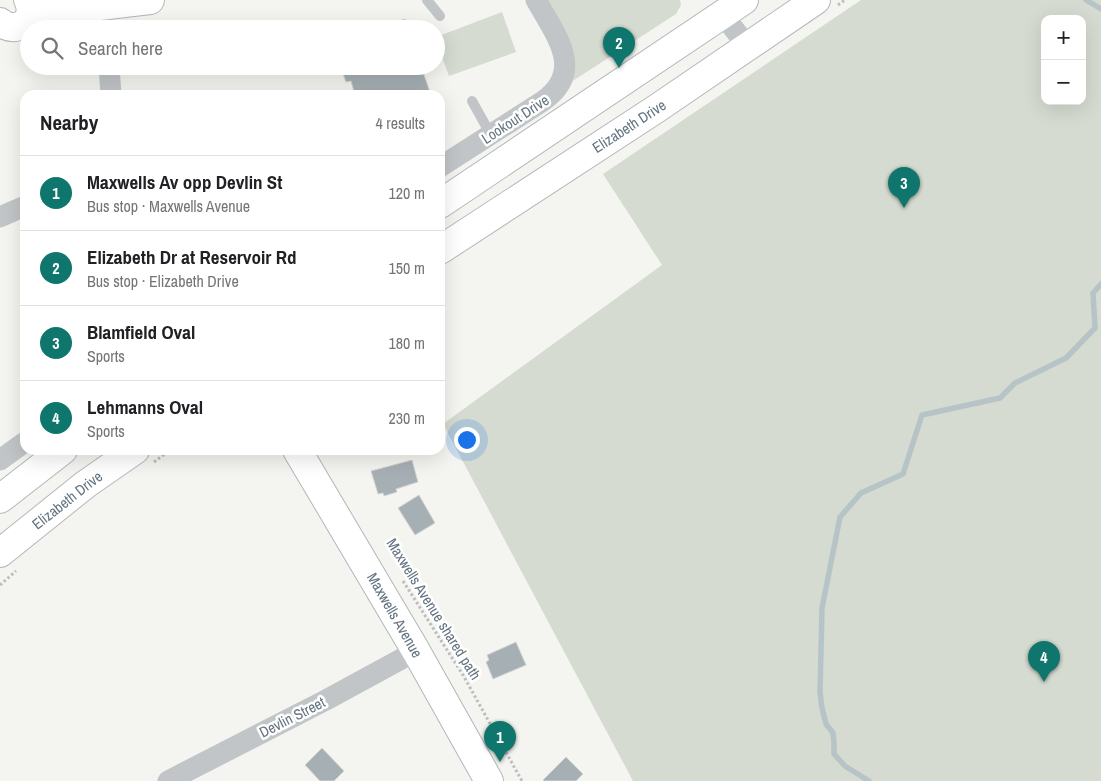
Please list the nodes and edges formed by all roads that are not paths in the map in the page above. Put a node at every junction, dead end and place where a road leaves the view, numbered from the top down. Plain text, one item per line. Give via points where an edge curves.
1 (150, 0) edge
2 (427, 0) edge
3 (536, 0) edge
4 (816, 0) edge
5 (30, 5) edge
6 (726, 5) edge
7 (440, 16) dead end
8 (101, 18) edge
9 (28, 20) edge
10 (0, 22) edge
11 (20, 26) edge
12 (748, 47) junction
13 (109, 75) edge
14 (110, 90) edge
15 (472, 102) dead end
16 (491, 135) junction
17 (445, 164) edge
18 (445, 201) edge
19 (20, 208) edge
20 (0, 218) edge
21 (445, 247) edge
22 (20, 446) edge
23 (57, 455) edge
24 (128, 455) edge
25 (301, 455) edge
26 (0, 460) edge
27 (0, 499) edge
28 (0, 553) edge
29 (416, 651) junction
30 (168, 781) edge
31 (489, 781) edge

1 - 8 main road
2 - 7 lane
3 - 16 street, Lookout Drive via 564,54 562,79 552,95
4 - 12 main road, Elizabeth Drive
5 - 8 main road
5 - 9 main road
6 - 12 street
6 - 18 main road
10 - 11 main road via 9,27
12 - 21 main road, Elizabeth Drive
13 - 14 street
15 - 16 lane
16 - 17 street, Lookout Drive
19 - 20 street
22 - 26 street
23 - 27 main road
24 - 28 main road, Elizabeth Drive
25 - 29 main road, Maxwells Avenue
29 - 30 street, Devlin Street
29 - 31 main road, Maxwells Avenue

